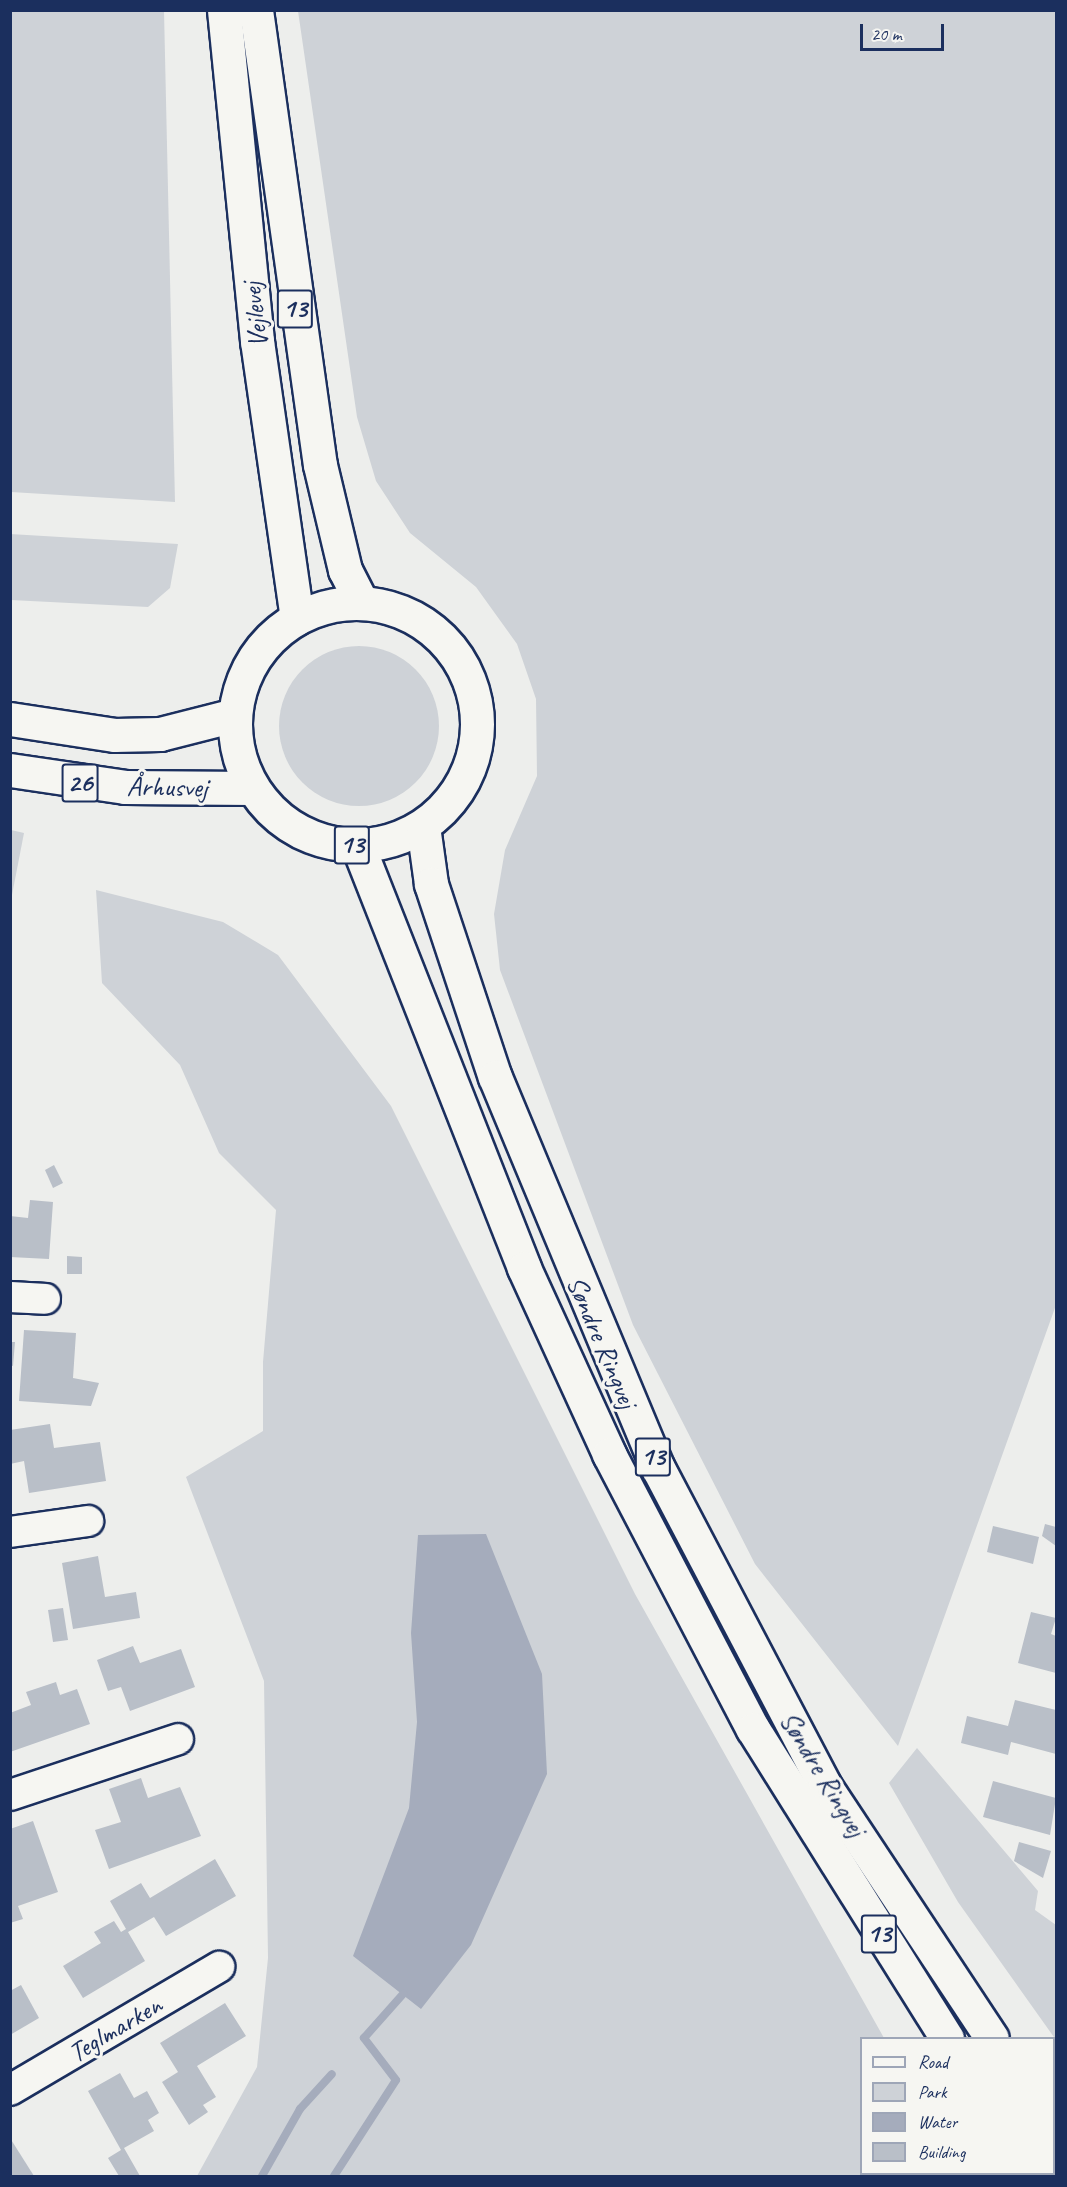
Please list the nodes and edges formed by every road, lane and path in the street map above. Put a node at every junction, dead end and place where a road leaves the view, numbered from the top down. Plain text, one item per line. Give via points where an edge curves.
1 (224, 10) edge
2 (256, 10) edge
3 (361, 602) junction
4 (297, 618) junction
5 (235, 715) junction
6 (10, 719) edge
7 (10, 770) edge
8 (252, 788) junction
9 (423, 826) junction
10 (358, 846) junction
11 (10, 1297) edge
12 (45, 1299) dead end
13 (88, 1521) dead end
14 (10, 1532) edge
15 (178, 1739) dead end
16 (10, 1795) edge
17 (219, 1967) dead end
18 (926, 2007) junction
19 (933, 2037) edge
20 (946, 2037) edge
21 (991, 2037) edge
22 (10, 2090) edge

1 - 4 main road, Vejlevej / 13 via 257,340
2 - 3 main road, Vejlevej / 13 via 320,465 345,570
3 - 4 main road, 13 via 328,606
3 - 9 main road, 13 via 389,606 438,633 470,678 477,714 473,761 444,808
4 - 5 main road, 13 via 254,658
5 - 6 main road, Århusvej / 26 via 160,734 114,735
5 - 8 main road, 13 via 241,765
7 - 8 main road, Århusvej / 26 via 125,787
8 - 10 main road, 13 via 272,812 297,831
9 - 10 main road, 13 via 392,841
9 - 21 main road, Søndre Ringvej / 13 via 431,884 495,1077 657,1468 825,1786
10 - 18 main road, Søndre Ringvej / 13 via 524,1268 609,1454 753,1729
11 - 12 street
13 - 14 street
15 - 16 street
17 - 22 street, Teglmarken
18 - 19 main road
18 - 20 main road, Søndre Ringvej / 13

